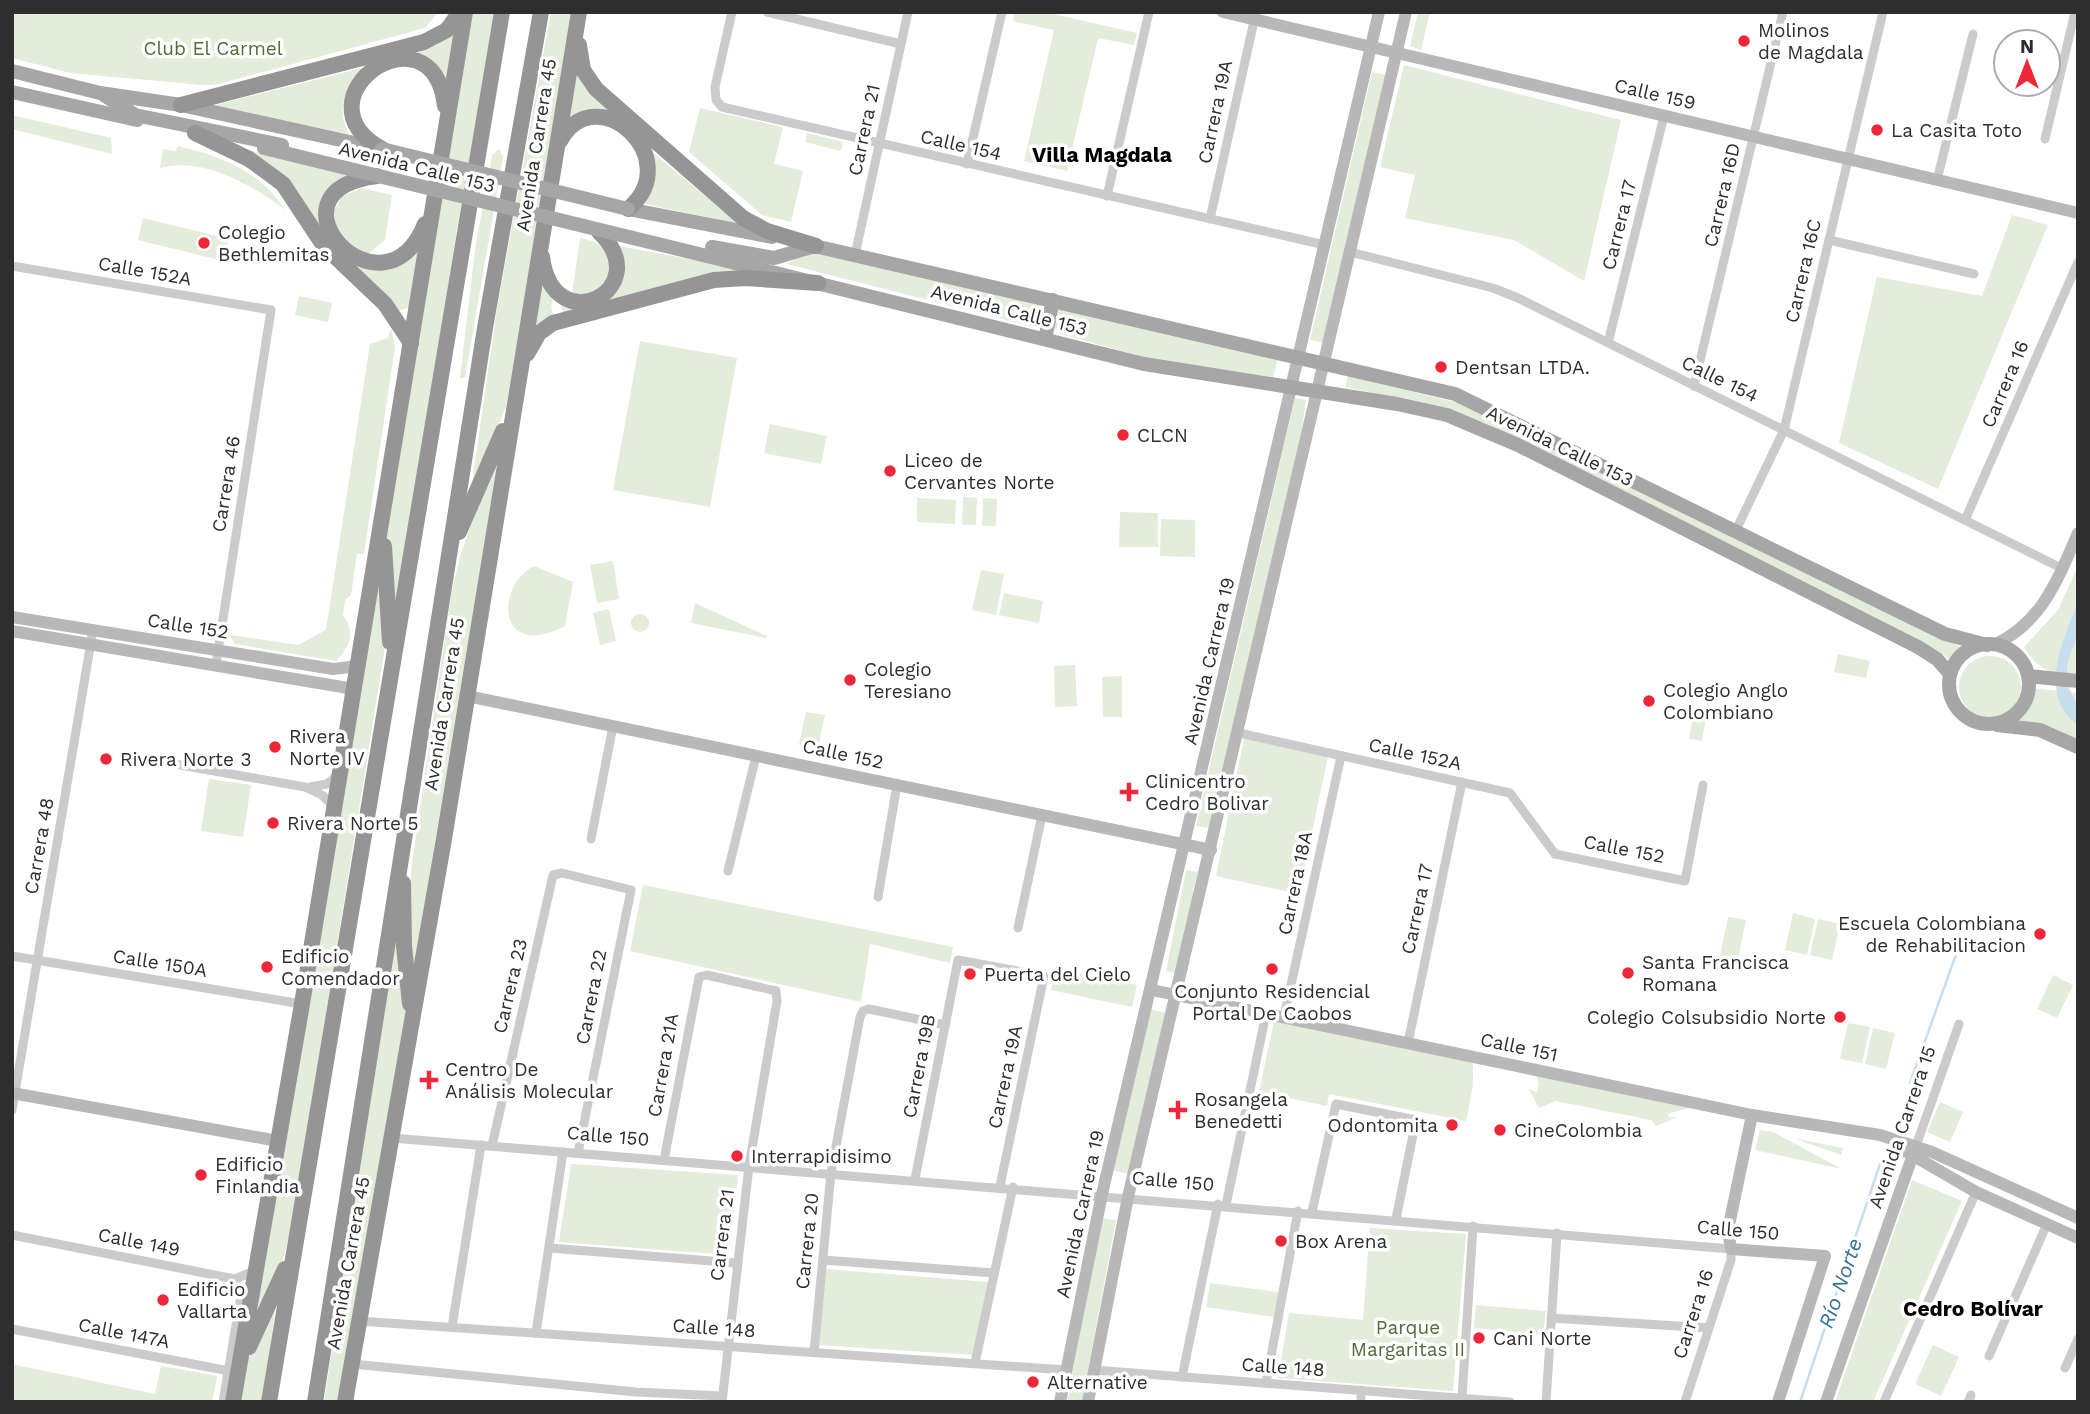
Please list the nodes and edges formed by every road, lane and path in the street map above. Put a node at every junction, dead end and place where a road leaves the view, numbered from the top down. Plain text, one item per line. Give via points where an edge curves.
1 (460, 12) edge
2 (466, 12) edge
3 (502, 12) edge
4 (541, 12) edge
5 (732, 12) edge
6 (767, 12) edge
7 (908, 12) edge
8 (1002, 12) edge
9 (1149, 12) edge
10 (1223, 12) edge
11 (1379, 12) edge
12 (1406, 12) edge
13 (1783, 12) edge
14 (1883, 12) edge
15 (2075, 12) edge
16 (579, 16) edge
17 (1255, 16) edge
18 (1973, 34) dead end
19 (901, 44) junction
20 (1371, 47) junction
21 (1396, 53) junction
22 (12, 71) edge
23 (12, 92) edge
24 (100, 93) junction
25 (181, 105) junction
26 (1664, 116) junction
27 (446, 122) junction
28 (195, 133) junction
29 (1754, 137) junction
30 (2045, 139) dead end
31 (879, 144) junction
32 (264, 145) junction
33 (558, 147) junction
34 (382, 149) junction
35 (1848, 159) junction
36 (967, 164) junction
37 (377, 176) junction
38 (1937, 180) junction
39 (1107, 195) junction
40 (433, 202) junction
41 (628, 209) junction
42 (2078, 213) edge
43 (1210, 219) junction
44 (599, 232) junction
45 (1829, 240) junction
46 (1325, 245) junction
47 (540, 246) junction
48 (816, 246) junction
49 (708, 251) junction
50 (1350, 252) junction
51 (855, 254) junction
52 (2078, 262) edge
53 (12, 266) edge
54 (1974, 274) dead end
55 (818, 283) junction
56 (1054, 300) junction
57 (271, 310) joint
58 (1045, 340) junction
59 (411, 342) junction
60 (1608, 343) junction
61 (1299, 357) junction
62 (521, 363) junction
63 (1324, 363) junction
64 (1695, 386) junction
65 (1292, 387) junction
66 (1318, 391) junction
67 (512, 410) junction
68 (1784, 430) junction
69 (382, 515) junction
70 (1965, 520) junction
71 (1736, 530) junction
72 (2078, 533) edge
73 (449, 557) junction
74 (2063, 569) junction
75 (12, 617) edge
76 (93, 630) junction
77 (12, 631) edge
78 (91, 643) junction
79 (1990, 645) junction
80 (217, 657) junction
81 (358, 666) junction
82 (1950, 674) junction
83 (391, 676) junction
84 (2028, 676) junction
85 (2076, 681) edge
86 (354, 689) junction
87 (467, 696) junction
88 (1985, 724) junction
89 (613, 726) junction
90 (1238, 733) junction
91 (2078, 747) edge
92 (756, 756) junction
93 (1342, 756) junction
94 (141, 758) dead end
95 (340, 772) junction
96 (1462, 782) junction
97 (897, 785) junction
98 (1703, 785) dead end
99 (305, 788) junction
100 (334, 807) junction
101 (1042, 815) junction
102 (404, 835) junction
103 (591, 839) dead end
104 (1186, 845) junction
105 (1211, 850) junction
106 (1555, 854) joint
107 (728, 871) dead end
108 (631, 890) joint
109 (878, 897) dead end
110 (1018, 928) dead end
111 (12, 956) edge
112 (37, 960) junction
113 (958, 960) joint
114 (1152, 990) junction
115 (776, 991) joint
116 (1178, 995) junction
117 (302, 1004) junction
118 (1266, 1014) junction
119 (1284, 1017) junction
120 (1959, 1024) dead end
121 (945, 1025) junction
122 (411, 1031) junction
123 (1408, 1043) junction
124 (14, 1093) edge
125 (12, 1110) edge
126 (1752, 1115) junction
127 (392, 1138) junction
128 (278, 1141) junction
129 (481, 1145) junction
130 (492, 1146) junction
131 (1914, 1150) junction
132 (564, 1152) junction
133 (578, 1153) junction
134 (664, 1160) junction
135 (749, 1166) junction
136 (831, 1173) junction
137 (915, 1179) junction
138 (1000, 1186) junction
139 (1013, 1187) junction
140 (1976, 1192) junction
141 (1102, 1195) junction
142 (1128, 1197) junction
143 (1222, 1204) junction
144 (1298, 1211) junction
145 (1312, 1212) junction
146 (2078, 1217) edge
147 (1396, 1219) junction
148 (2046, 1224) junction
149 (1473, 1226) junction
150 (1557, 1233) junction
151 (12, 1235) edge
152 (2078, 1238) edge
153 (294, 1247) junction
154 (550, 1248) junction
155 (1731, 1248) junction
156 (822, 1260) junction
157 (736, 1263) junction
158 (256, 1270) junction
159 (994, 1273) junction
160 (235, 1279) junction
161 (1551, 1318) junction
162 (359, 1321) junction
163 (452, 1327) junction
164 (1709, 1328) junction
165 (12, 1329) edge
166 (536, 1333) junction
167 (2078, 1339) edge
168 (727, 1346) junction
169 (814, 1352) junction
170 (1989, 1356) dead end
171 (975, 1363) junction
172 (352, 1364) junction
173 (2065, 1368) dead end
174 (1066, 1370) junction
175 (1094, 1370) junction
176 (233, 1373) junction
177 (1182, 1377) junction
178 (1266, 1383) junction
179 (1361, 1390) junction
180 (1462, 1398) junction
181 (722, 1399) edge
182 (223, 1402) edge
183 (233, 1402) edge
184 (269, 1402) edge
185 (315, 1402) edge
186 (345, 1402) edge
187 (1060, 1402) edge
188 (1088, 1402) edge
189 (1361, 1402) edge
190 (1510, 1402) edge
191 (1546, 1402) edge
192 (1685, 1402) edge
193 (1778, 1402) edge
194 (1826, 1402) edge
195 (1884, 1402) edge

1 - 25 highway via 447,30 424,42
2 - 27 highway
3 - 83 highway
4 - 73 highway, Avenida Carrera 45
5 - 31 street, Calle 154 via 715,87 722,107
6 - 19 street
7 - 19 street, Carrera 21
8 - 36 street
9 - 39 street
10 - 17 street, Calle 159
11 - 20 street, Avenida Carrera 19
12 - 21 street
13 - 29 street, Carrera 16D
14 - 35 street, Carrera 16C
15 - 30 street
16 - 33 highway, Avenida Carrera 45
16 - 48 highway via 579,59 596,89 743,218 767,231
17 - 20 street, Calle 159
17 - 43 street, Carrera 19A
18 - 38 street
19 - 31 street, Carrera 21
20 - 21 street, Calle 159
20 - 46 street, Avenida Carrera 19
21 - 26 street, Calle 159
21 - 50 street
22 - 24 main road, Avenida Calle 153
23 - 28 main road, Avenida Calle 153
24 - 25 main road, Avenida Calle 153
24 - 32 main road, Avenida Calle 153 via 135,115
25 - 34 main road, Avenida Calle 153
26 - 29 street, Calle 159
26 - 60 street, Carrera 17
27 - 34 highway via 440,82 425,65 406,59 387,61 362,77 354,95 353,114 365,139
27 - 40 highway
28 - 32 main road, Avenida Calle 153
28 - 59 highway via 249,159 283,184 324,246 385,304
29 - 35 street, Calle 159
29 - 64 street, Carrera 16D
31 - 36 street, Calle 154
31 - 51 street, Carrera 21
32 - 37 main road, Avenida Calle 153, bridge
32 - 49 main road, Avenida Calle 153
33 - 41 highway via 578,123 597,117 616,121 635,135 647,163 646,186
33 - 47 highway, Avenida Carrera 45
34 - 41 main road, Avenida Calle 153, bridge
35 - 38 street, Calle 159
35 - 45 street, Carrera 16C
36 - 39 street, Calle 154
37 - 40 highway via 344,185 327,209 332,238 357,258 385,261 407,250 422,231
37 - 44 main road, Avenida Calle 153, bridge
38 - 42 street, Calle 159
39 - 43 street, Calle 154
40 - 59 highway
41 - 48 main road, Avenida Calle 153
43 - 46 street, Calle 154
44 - 47 highway via 616,254 617,275 613,286 594,301 571,301 552,289
44 - 49 main road, Avenida Calle 153, bridge
45 - 54 street
45 - 68 street, Carrera 16C
46 - 61 street, Avenida Carrera 19
47 - 62 highway, Avenida Carrera 45
48 - 49 main road, Avenida Calle 153 via 774,258
48 - 51 main road, Avenida Calle 153
49 - 55 main road, Avenida Calle 153
50 - 60 street, Calle 154 via 1493,288
50 - 63 street
51 - 56 main road, Avenida Calle 153
52 - 70 street, Carrera 16
53 - 57 street, Calle 152A
55 - 58 main road, Avenida Calle 153
55 - 62 highway via 714,280 559,321 543,328
56 - 58 main road
56 - 61 main road, Avenida Calle 153
57 - 80 street, Carrera 46
58 - 65 main road, Avenida Calle 153 via 1154,366
59 - 69 highway
60 - 64 street, Calle 154
61 - 63 main road, Avenida Calle 153
61 - 65 street, Avenida Carrera 19
62 - 67 highway, Avenida Carrera 45
63 - 66 street
63 - 71 main road, Avenida Calle 153 via 1466,398
64 - 68 street, Calle 154
65 - 66 main road, Avenida Calle 153
65 - 104 street, Avenida Carrera 19
66 - 82 main road, Avenida Calle 153 via 1423,409 1485,429 1918,647
66 - 90 street
67 - 73 highway
67 - 87 highway, Avenida Carrera 45
68 - 70 street, Calle 154
68 - 71 street, Carrera 16C
69 - 81 highway
69 - 83 highway
70 - 74 street, Calle 154
71 - 79 main road, Avenida Calle 153 via 1945,634
72 - 74 street
73 - 102 highway, Avenida Carrera 45
74 - 79 street via 2037,613 2016,633
75 - 76 street, Calle 152
76 - 78 street, Carrera 48
76 - 80 street, Calle 152
77 - 78 street, Calle 152
78 - 80 street, Calle 152
78 - 112 street, Carrera 48
79 - 82 main road via 1961,656
79 - 84 main road via 2018,657
80 - 81 street, Calle 152 via 333,670
80 - 86 street, Calle 152
81 - 86 highway
82 - 88 main road via 1950,693 1959,710
83 - 153 highway
84 - 85 main road
84 - 88 main road via 2021,708 2007,719
86 - 95 highway
87 - 89 street, Calle 152
87 - 122 highway, Avenida Carrera 45
88 - 91 main road via 2034,728
89 - 92 street, Calle 152
89 - 103 street
90 - 93 street, Calle 152A
90 - 105 street
92 - 97 street, Calle 152
92 - 107 street
93 - 96 street, Calle 152A
93 - 119 street, Carrera 18A
94 - 99 street
95 - 99 street via 327,784
95 - 100 highway
96 - 106 street, Calle 152A via 1510,793
96 - 123 street, Carrera 17
97 - 101 street, Calle 152
97 - 109 street
98 - 106 street, Calle 152 via 1685,881
99 - 100 street
100 - 117 highway
101 - 104 street, Calle 152
101 - 110 street
102 - 122 highway via 404,946
102 - 185 highway, Avenida Carrera 45
104 - 105 street, Calle 152
104 - 114 street, Avenida Carrera 19
105 - 116 street
108 - 130 street, Carrera 23 via 562,873 553,875
108 - 133 street, Carrera 22
111 - 112 street, Calle 150A
112 - 117 street, Calle 150A
112 - 124 street, Carrera 48
113 - 121 street, Carrera 19B
113 - 138 street, Carrera 19A via 1044,976
114 - 116 street, Calle 151
114 - 141 street, Avenida Carrera 19
115 - 134 street, Carrera 21A via 699,977
115 - 135 street, Carrera 21 via 778,1001
116 - 118 street, Calle 151
116 - 142 street
117 - 128 highway
118 - 119 street, Calle 151
118 - 143 street
119 - 123 street, Calle 151
120 - 131 street, Avenida Carrera 15
121 - 136 street, Carrera 20 via 863,1011
121 - 137 street, Carrera 19B
122 - 127 highway, Avenida Carrera 45
123 - 126 street, Calle 151
124 - 125 street, Carrera 48
124 - 128 street
126 - 131 street, Calle 151 via 1880,1135
126 - 155 street, Carrera 16 via 1728,1230
127 - 129 street, Calle 150
127 - 162 highway, Avenida Carrera 45
128 - 158 highway
129 - 130 street, Calle 150
129 - 163 street
130 - 132 street, Calle 150
131 - 140 street, Calle 151
131 - 146 street, Calle 151
131 - 194 street, Avenida Carrera 15
132 - 133 street, Calle 150
132 - 154 street
133 - 134 street, Calle 150
134 - 135 street, Calle 150
135 - 136 street, Calle 150
135 - 157 street, Carrera 21
136 - 137 street, Calle 150
136 - 156 street, Carrera 20
137 - 138 street, Calle 150
138 - 139 street, Calle 150
139 - 141 street, Calle 150
139 - 159 street
140 - 148 street, Calle 151
140 - 195 street
141 - 142 street, Calle 150
141 - 174 street, Avenida Carrera 19
142 - 143 street, Calle 150
142 - 175 street
143 - 144 street, Calle 150
143 - 177 street
144 - 145 street, Calle 150
144 - 178 street
145 - 147 street, Calle 150
145 - 147 street via 1336,1104 1416,1120
147 - 149 street, Calle 150
148 - 152 street, Calle 151
148 - 170 street
149 - 150 street, Calle 150
149 - 180 street
150 - 155 street, Calle 150
150 - 161 street
151 - 160 street, Calle 149
153 - 176 highway
153 - 184 highway
154 - 157 street
154 - 166 street
155 - 164 street, Carrera 16
155 - 193 street, Calle 150 via 1825,1256
156 - 159 street
156 - 169 street, Carrera 20
157 - 168 street, Carrera 21
158 - 160 street
158 - 176 highway
159 - 171 street
160 - 176 street via 241,1296
161 - 164 street
161 - 191 street
162 - 163 street, Calle 148
162 - 172 highway, Avenida Carrera 45
163 - 166 street, Calle 148
164 - 192 street, Carrera 16
165 - 176 street, Calle 147A
166 - 168 street, Calle 148
167 - 173 street
168 - 169 street, Calle 148
168 - 181 street, Carrera 21
169 - 171 street, Calle 148
171 - 174 street, Calle 148
172 - 181 street
172 - 186 highway, Avenida Carrera 45
174 - 187 street, Avenida Carrera 19
175 - 177 street, Calle 148
175 - 188 street
176 - 182 street
176 - 183 highway
177 - 178 street, Calle 148
178 - 179 street, Calle 148
179 - 180 street, Calle 148
179 - 189 street
180 - 190 street, Calle 148

